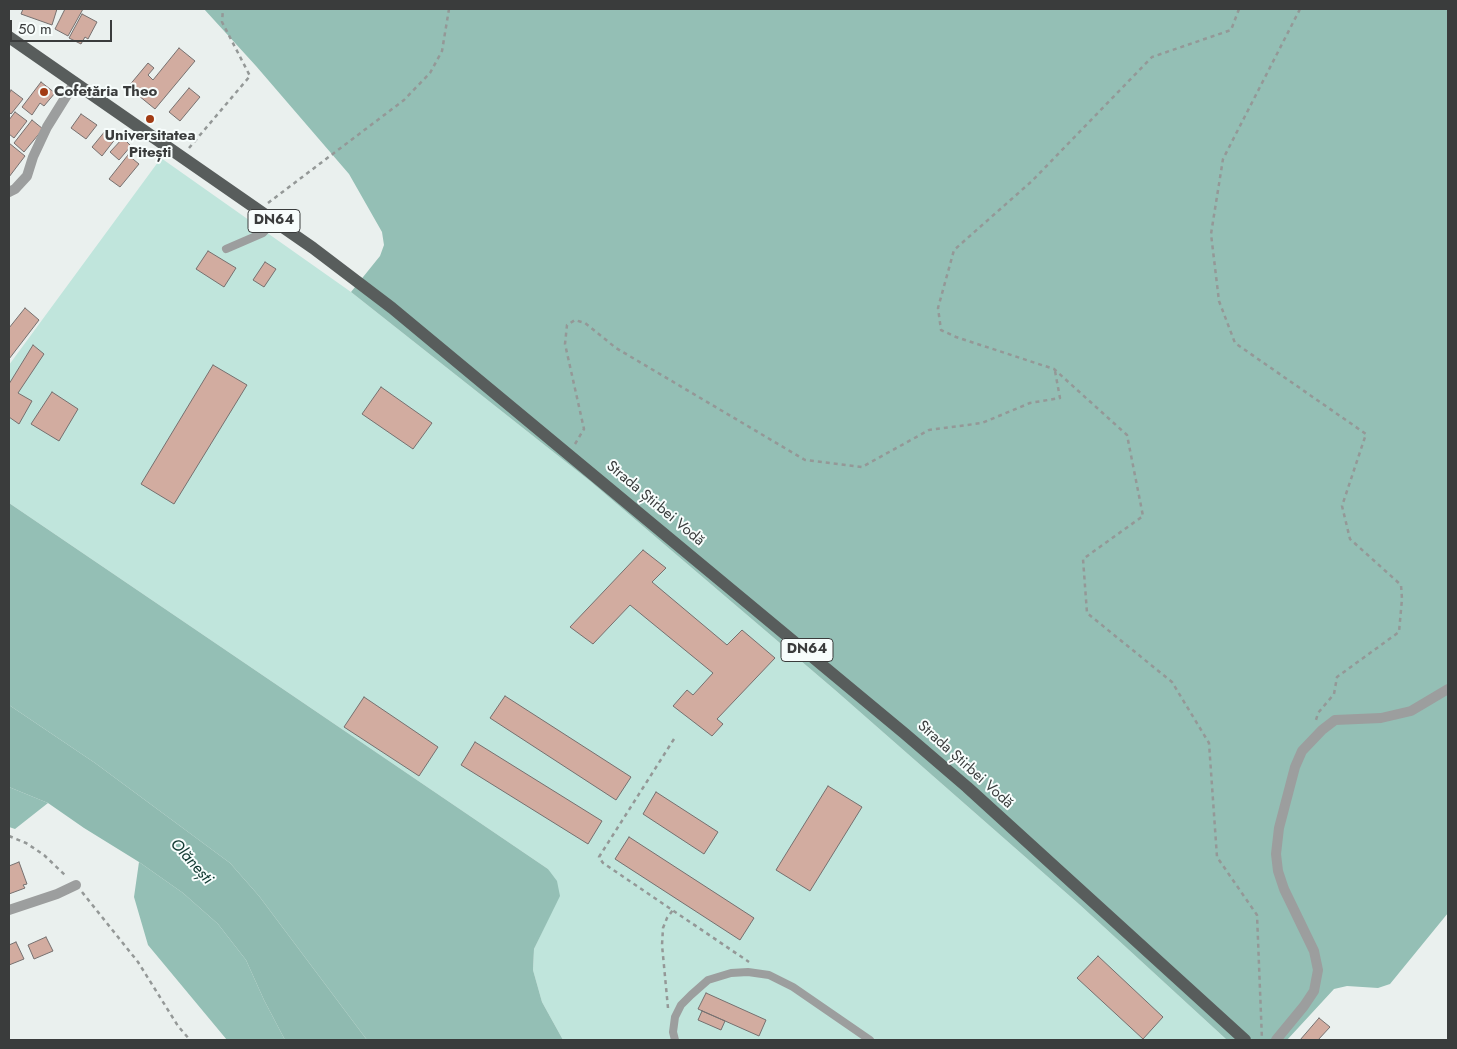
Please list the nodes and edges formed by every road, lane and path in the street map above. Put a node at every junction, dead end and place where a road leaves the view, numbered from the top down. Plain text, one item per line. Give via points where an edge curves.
1 (223, 9) edge
2 (449, 9) edge
3 (1239, 9) edge
4 (1300, 9) edge
5 (9, 37) edge
6 (75, 82) junction
7 (182, 157) junction
8 (9, 192) edge
9 (258, 210) junction
10 (274, 221) junction
11 (226, 248) dead end
12 (1054, 369) junction
13 (564, 450) junction
14 (1448, 689) edge
15 (674, 739) dead end
16 (1309, 742) junction
17 (9, 836) edge
18 (76, 885) junction
19 (9, 910) edge
20 (672, 910) junction
21 (769, 976) junction
22 (668, 1009) dead end
23 (190, 1040) edge
24 (675, 1040) edge
25 (870, 1040) edge
26 (1245, 1040) edge
27 (1262, 1040) edge
28 (1276, 1040) edge

1 - 7 path via 222,22 250,76
2 - 9 path via 442,51 430,73 404,100
3 - 12 path via 1231,30 1152,57 1032,181 954,250 938,308 941,330
4 - 16 path via 1223,159 1211,234 1219,301 1235,343 1366,434 1342,506 1350,539 1401,586 1402,599 1399,632 1337,677 1334,694 1318,713
5 - 6 main road, Strada Știrbei Vodă / DN64
6 - 7 main road, Strada Știrbei Vodă / DN64
6 - 8 street via 47,127 26,176
7 - 9 main road, Strada Știrbei Vodă / DN64
9 - 10 main road, Strada Știrbei Vodă / DN64
10 - 11 lane via 263,233
10 - 13 main road, Strada Știrbei Vodă / DN64 via 384,302
12 - 13 path via 1060,398 1030,404 982,423 929,430 862,467 806,460 616,348 585,323 575,320 567,325 565,344 584,429 576,444
12 - 27 path via 1127,435 1143,516 1083,560 1087,613 1172,682 1209,743 1217,857 1257,915
13 - 26 main road, Strada Știrbei Vodă / DN64 via 904,733
14 - 16 street via 1411,711 1381,718 1335,720
15 - 20 path via 600,857 603,863
16 - 28 street via 1295,767 1279,828 1276,854 1284,889 1314,951 1317,981 1304,1006
17 - 18 path via 44,855
18 - 19 street
18 - 23 path via 138,962
20 - 21 path
20 - 22 path via 663,928 662,945
21 - 24 lane via 730,972 708,980 681,1006 675,1017
21 - 25 lane via 792,987

